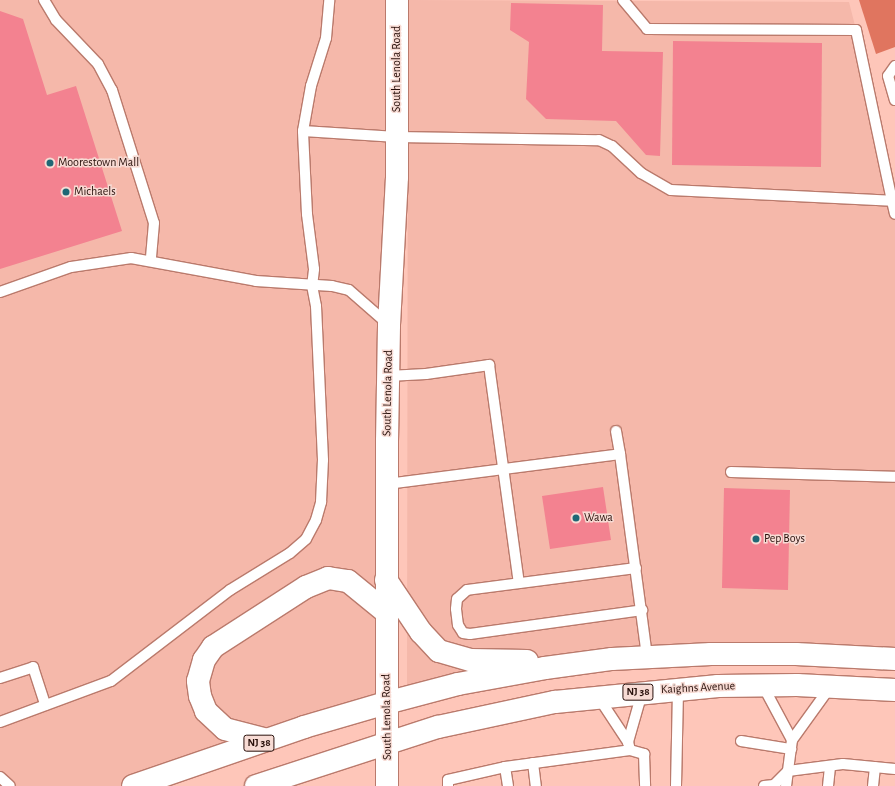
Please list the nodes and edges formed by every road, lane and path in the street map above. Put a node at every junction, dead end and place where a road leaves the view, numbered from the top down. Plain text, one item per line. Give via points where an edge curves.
1 (44, 0) edge
2 (329, 0) edge
3 (397, 0) edge
4 (622, 0) edge
5 (895, 66) edge
6 (895, 100) edge
7 (303, 131) junction
8 (397, 137) junction
9 (892, 201) junction
10 (895, 214) edge
11 (151, 260) junction
12 (312, 286) junction
13 (0, 292) edge
14 (389, 325) junction
15 (388, 376) junction
16 (616, 431) dead end
17 (620, 454) junction
18 (504, 469) junction
19 (731, 472) dead end
20 (895, 477) edge
21 (387, 484) junction
22 (636, 568) junction
23 (386, 580) junction
24 (519, 583) junction
25 (642, 610) junction
26 (386, 612) junction
27 (648, 657) junction
28 (895, 659) edge
29 (577, 663) junction
30 (0, 678) edge
31 (763, 685) junction
32 (831, 686) junction
33 (678, 688) junction
34 (895, 690) edge
35 (642, 692) junction
36 (598, 696) junction
37 (386, 703) junction
38 (45, 705) junction
39 (0, 722) edge
40 (268, 740) junction
41 (741, 741) dead end
42 (387, 742) junction
43 (792, 745) junction
44 (629, 746) junction
45 (532, 763) junction
46 (830, 766) junction
47 (505, 767) junction
48 (875, 767) junction
49 (895, 769) edge
50 (788, 771) junction
51 (0, 777) edge
52 (10, 786) edge
53 (133, 786) edge
54 (256, 786) edge
55 (387, 786) edge
56 (448, 786) edge
57 (508, 786) edge
58 (536, 786) edge
59 (645, 786) edge
60 (676, 786) edge
61 (764, 786) edge
62 (786, 786) edge
63 (828, 786) edge
64 (873, 786) edge

1 - 11 lane via 56,20 98,64 112,90 154,223
2 - 7 lane via 326,38 311,86
3 - 8 main road, South Lenola Road
4 - 9 lane via 647,29 856,30
5 - 6 lane via 888,76
7 - 8 lane
7 - 12 lane via 307,214 314,269
8 - 9 lane via 599,140 612,146 641,173 671,190
8 - 14 main road, South Lenola Road
9 - 10 lane
11 - 12 lane via 256,281
11 - 13 lane via 131,258 71,267
12 - 14 lane via 349,290
12 - 38 lane via 316,306 323,481 316,520 306,539 290,553 230,590 111,681
14 - 15 main road, South Lenola Road
15 - 18 lane via 421,375 488,365
15 - 21 main road, South Lenola Road
16 - 17 lane
17 - 18 lane
17 - 22 lane
18 - 21 lane
18 - 24 lane
19 - 20 lane
21 - 23 main road, South Lenola Road
22 - 24 lane
22 - 25 lane
23 - 26 main road, South Lenola Road
23 - 29 main road via 426,638 446,654 471,660
24 - 25 lane via 466,590 461,593 456,609 458,625 463,633
25 - 27 lane
26 - 37 main road, South Lenola Road
26 - 40 main road via 348,581 328,578 306,587 213,648 204,660 198,681 206,711 225,729
27 - 28 main road, NJ 38 via 796,654
27 - 29 main road, NJ 38
29 - 37 main road, NJ 38 via 465,683
30 - 38 lane via 33,668
31 - 32 main road, Kaighns Avenue / NJ 38
31 - 33 main road, Kaighns Avenue / NJ 38
31 - 43 lane
32 - 34 main road, Kaighns Avenue / NJ 38
32 - 43 lane
33 - 35 main road, Kaighns Avenue / NJ 38
33 - 60 lane
35 - 36 main road, Kaighns Avenue / NJ 38
35 - 44 lane
36 - 42 main road, Kaighns Avenue / NJ 38 via 475,718
36 - 44 lane
37 - 40 main road, NJ 38
37 - 42 main road, South Lenola Road
38 - 39 lane
40 - 53 main road, NJ 38
41 - 43 lane
42 - 54 main road, NJ 38
42 - 55 main road, South Lenola Road
43 - 50 lane
44 - 45 lane
44 - 59 lane via 644,754
45 - 47 lane
45 - 58 lane
46 - 48 lane via 843,764
46 - 50 lane
46 - 63 lane
47 - 56 lane via 448,780
47 - 57 lane
48 - 49 lane
48 - 64 lane
50 - 61 lane via 774,785
50 - 62 lane
51 - 52 lane

